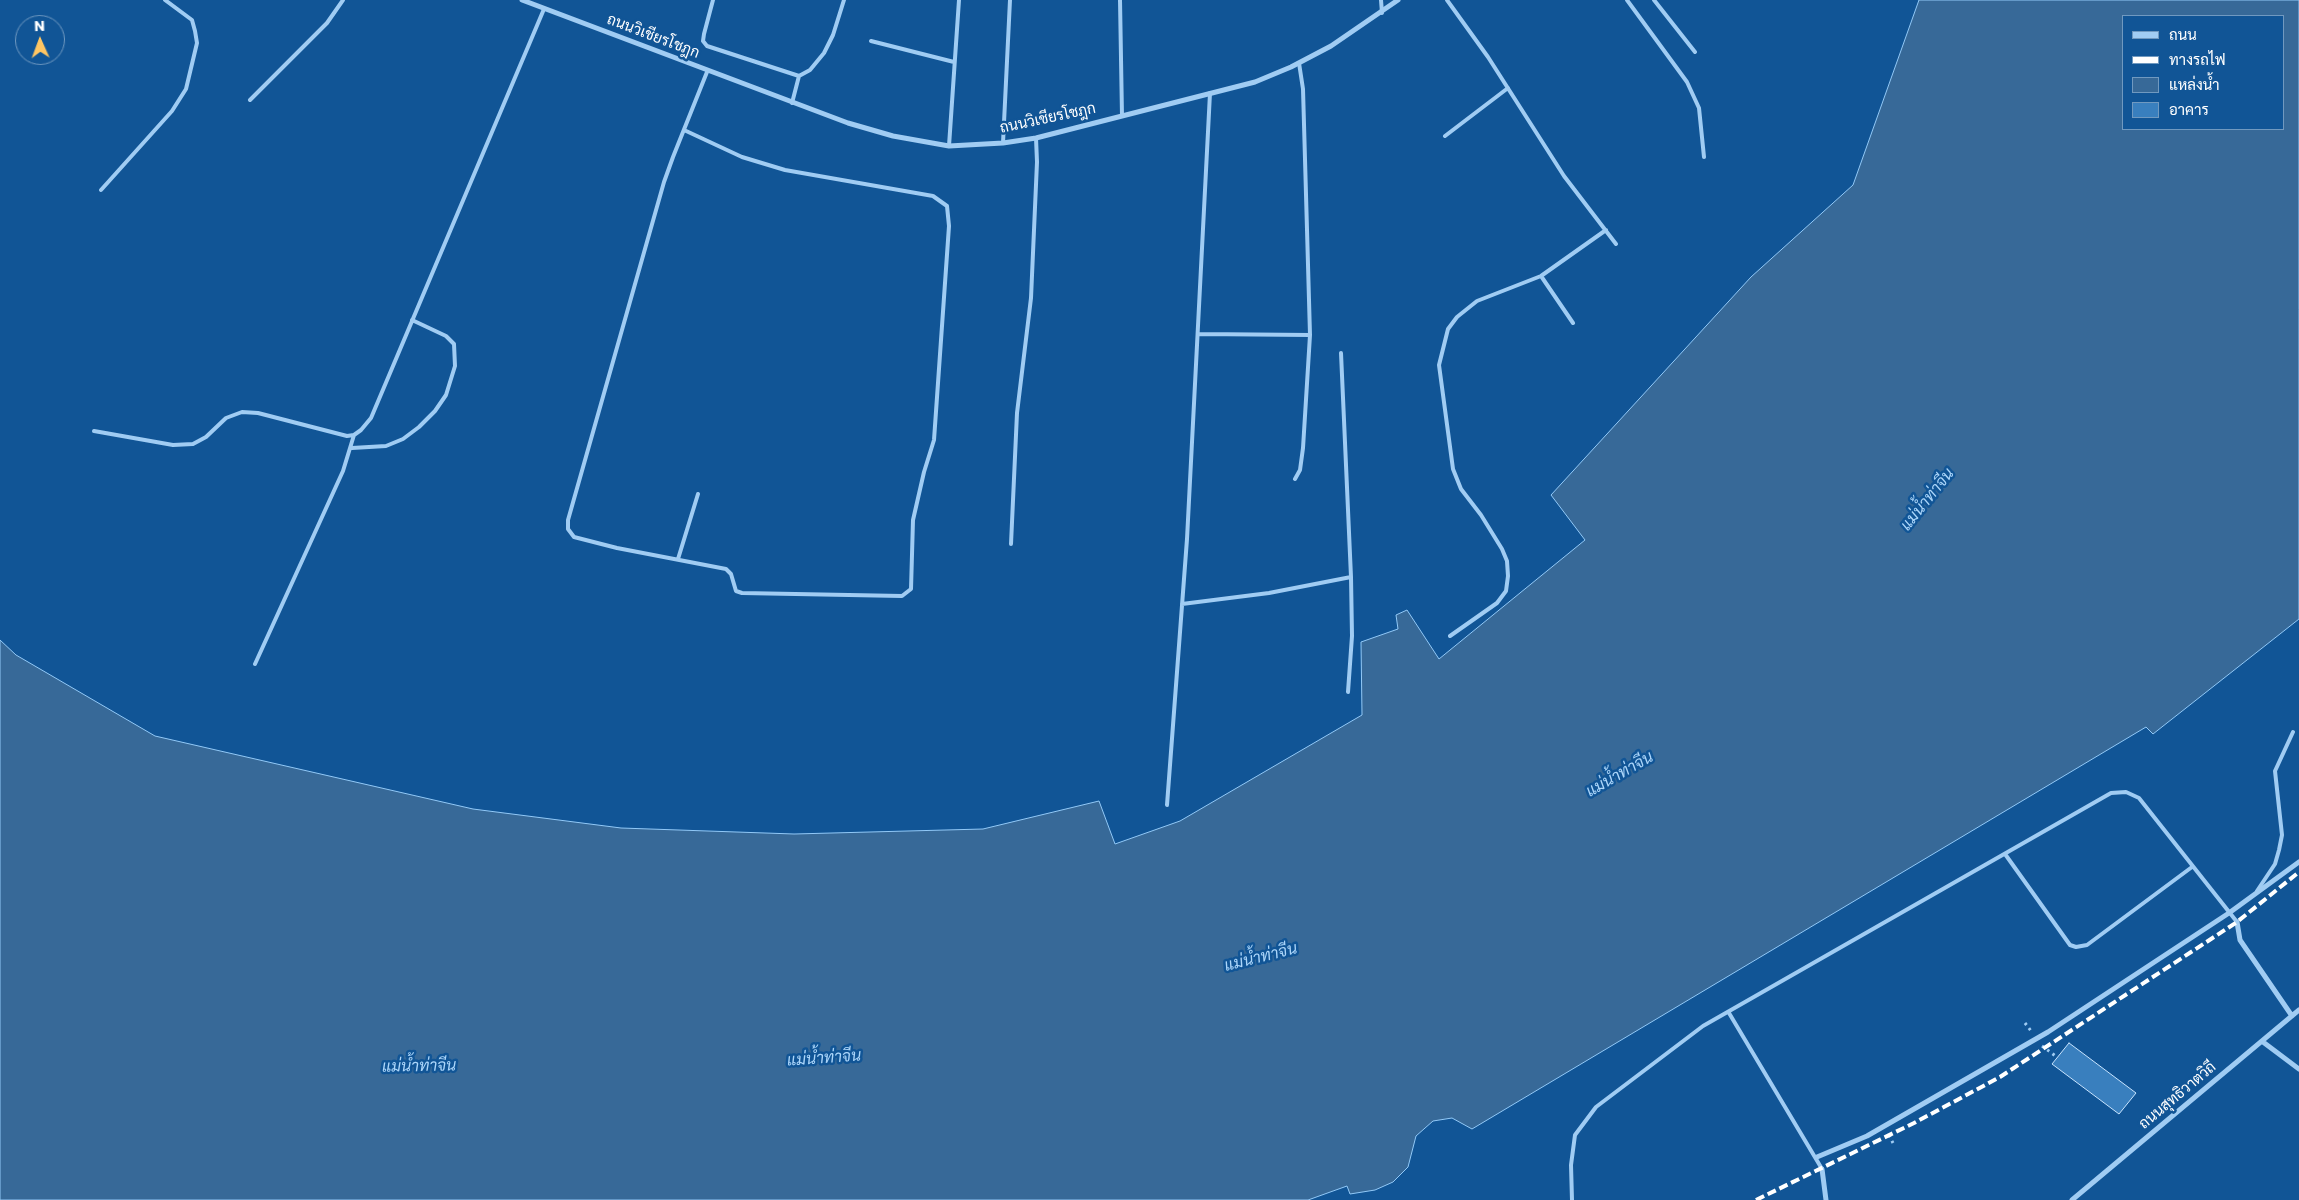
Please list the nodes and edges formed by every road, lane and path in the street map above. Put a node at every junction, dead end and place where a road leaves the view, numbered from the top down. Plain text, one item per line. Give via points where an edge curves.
1 (165, 0) edge
2 (342, 0) edge
3 (522, 0) edge
4 (713, 0) edge
5 (844, 0) edge
6 (959, 0) edge
7 (1010, 0) edge
8 (1120, 0) edge
9 (1381, 0) edge
10 (1398, 0) edge
11 (1447, 0) edge
12 (1627, 0) edge
13 (1654, 0) edge
14 (544, 9) junction
15 (1382, 13) junction
16 (871, 41) dead end
17 (1695, 52) dead end
18 (954, 62) junction
19 (1300, 63) junction
20 (707, 72) junction
21 (799, 76) junction
22 (1508, 88) junction
23 (1210, 93) junction
24 (250, 100) dead end
25 (792, 103) junction
26 (1122, 116) junction
27 (684, 130) junction
28 (1445, 136) dead end
29 (1036, 138) junction
30 (1003, 143) junction
31 (949, 146) junction
32 (1704, 157) dead end
33 (101, 190) dead end
34 (1606, 230) junction
35 (1616, 244) dead end
36 (1540, 276) junction
37 (412, 320) junction
38 (1573, 323) dead end
39 (1199, 334) junction
40 (1310, 335) junction
41 (1341, 353) dead end
42 (94, 431) dead end
43 (354, 435) junction
44 (352, 448) junction
45 (1294, 480) dead end
46 (698, 494) dead end
47 (1011, 544) dead end
48 (678, 559) junction
49 (1351, 577) junction
50 (1182, 604) junction
51 (1450, 636) dead end
52 (255, 664) dead end
53 (1348, 692) dead end
54 (2292, 732) dead end
55 (1168, 805) dead end
56 (2005, 854) junction
57 (2299, 862) edge
58 (2192, 867) junction
59 (2254, 895) junction
60 (2230, 913) junction
61 (2237, 922) joint
62 (2299, 1010) edge
63 (1729, 1013) junction
64 (2292, 1016) junction
65 (2263, 1042) junction
66 (2299, 1069) edge
67 (1817, 1157) junction
68 (1822, 1169) joint
69 (1572, 1200) edge
70 (1826, 1200) edge
71 (2072, 1200) edge

1 - 33 lane via 192,20 195,31 197,43 186,89 172,111
2 - 24 lane via 327,23
3 - 14 street, ถนนวิเชียรโชฎก
4 - 21 lane via 703,41 707,46
5 - 21 lane via 824,53 810,70
6 - 18 lane
7 - 30 lane
8 - 26 lane
9 - 15 lane
10 - 15 street, ถนนวิเชียรโชฎก
11 - 22 lane
12 - 32 lane via 1686,82 1699,108
13 - 17 lane
14 - 20 street, ถนนวิเชียรโชฎก
14 - 37 lane
15 - 19 street, ถนนวิเชียรโชฎก
16 - 18 lane
18 - 31 lane
19 - 23 street, ถนนวิเชียรโชฎก via 1254,82
19 - 40 lane
20 - 25 street, ถนนวิเชียรโชฎก
20 - 27 lane
21 - 25 lane
22 - 28 lane
22 - 34 lane via 1564,176
23 - 26 street, ถนนวิเชียรโชฎก
23 - 39 lane
25 - 31 street, ถนนวิเชียรโชฎก via 893,136
26 - 29 street, ถนนวิเชียรโชฎก
27 - 48 lane via 662,191 568,520 568,530 574,537
27 - 48 lane via 742,157 785,170 933,196 947,206 949,226 934,440 913,520 910,589 902,596 752,595 736,591 726,569
29 - 30 street, ถนนวิเชียรโชฎก
29 - 47 lane via 1031,298 1017,413
30 - 31 street, ถนนวิเชียรโชฎก
34 - 35 lane
34 - 36 lane
36 - 38 lane
36 - 51 lane via 1466,308 1448,329 1443,344 1439,365 1453,469 1460,489 1502,549 1508,576 1506,591 1497,603
37 - 43 lane via 371,418
37 - 44 lane via 446,336 454,344 455,366 446,395 424,422 403,438 386,446
39 - 40 lane
39 - 50 lane
40 - 45 lane via 1304,448 1300,470
41 - 49 lane
42 - 43 lane via 173,445 193,444 206,437 226,418 242,412 258,413 331,433
43 - 44 lane
44 - 52 lane
46 - 48 lane
49 - 50 lane
49 - 53 lane via 1352,636
50 - 55 lane
54 - 59 lane via 2275,771 2282,836 2279,850 2275,864
56 - 58 lane via 2111,793 2126,792 2140,798
56 - 58 lane via 2070,945 2076,947 2087,944
56 - 63 lane
57 - 59 street
58 - 60 lane
59 - 60 street
60 - 61 lane
60 - 67 street via 2048,1032 1867,1136
61 - 64 street via 2240,940
62 - 64 street, ถนนสุทธิวาตวิถี
63 - 67 lane
63 - 69 lane via 1703,1026 1596,1107 1575,1135 1571,1165
64 - 65 street, ถนนสุทธิวาตวิถี
65 - 66 street
65 - 71 street, ถนนสุทธิวาตวิถี
67 - 68 lane
68 - 70 street

